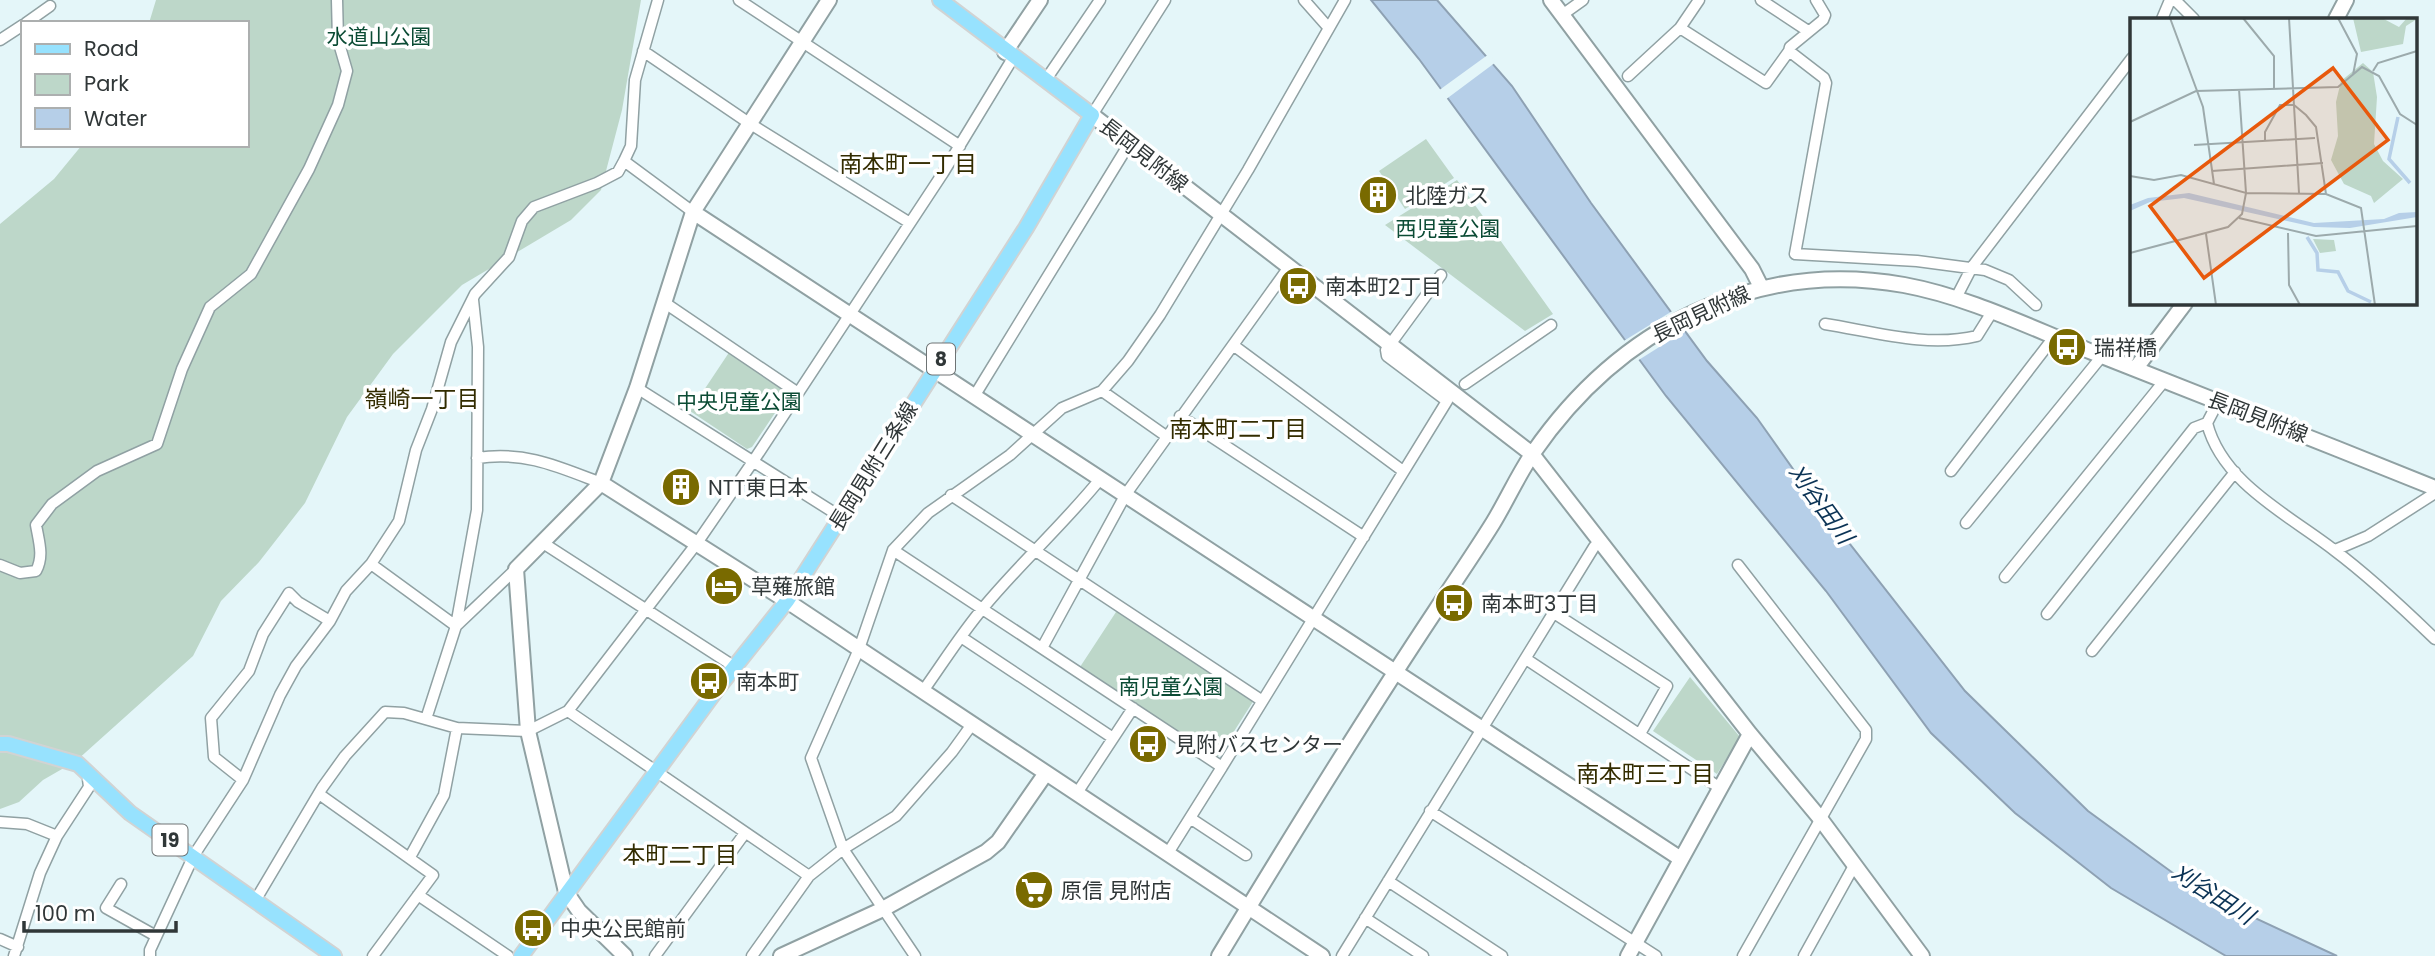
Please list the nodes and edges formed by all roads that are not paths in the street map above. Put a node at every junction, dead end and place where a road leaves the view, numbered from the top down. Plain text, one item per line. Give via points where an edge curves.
1 (337, 0) edge
2 (658, 0) edge
3 (739, 0) edge
4 (829, 0) edge
5 (940, 0) edge
6 (1040, 0) edge
7 (1100, 0) edge
8 (1304, 0) edge
9 (1345, 0) edge
10 (1550, 0) edge
11 (1583, 0) edge
12 (1699, 0) edge
13 (1761, 0) edge
14 (1815, 0) edge
15 (2158, 0) edge
16 (2346, 0) edge
17 (1162, 1) edge
18 (50, 6) dead end
19 (2167, 11) edge
20 (1562, 15) junction
21 (2191, 18) edge
22 (2337, 18) edge
23 (28, 21) edge
24 (21, 26) edge
25 (1327, 26) junction
26 (1680, 28) junction
27 (1808, 31) junction
28 (0, 40) edge
29 (802, 43) junction
30 (643, 51) junction
31 (1788, 51) junction
32 (1009, 55) junction
33 (2130, 61) edge
34 (1628, 76) dead end
35 (1045, 81) junction
36 (1092, 115) junction
37 (749, 123) junction
38 (1129, 144) junction
39 (960, 146) junction
40 (624, 161) junction
41 (693, 212) junction
42 (1221, 214) junction
43 (910, 223) junction
44 (1289, 267) junction
45 (1972, 267) junction
46 (1441, 275) dead end
47 (1758, 287) junction
48 (1956, 298) junction
49 (473, 300) junction
50 (665, 303) junction
51 (2184, 304) edge
52 (2036, 305) dead end
53 (1992, 312) junction
54 (851, 313) junction
55 (1825, 324) dead end
56 (1550, 325) dead end
57 (2054, 337) junction
58 (1391, 344) junction
59 (1233, 345) junction
60 (2102, 356) junction
61 (935, 368) junction
62 (2136, 368) junction
63 (2165, 380) junction
64 (1465, 384) dead end
65 (637, 388) junction
66 (1102, 391) junction
67 (798, 393) junction
68 (975, 395) junction
69 (2218, 402) junction
70 (1180, 416) junction
71 (2207, 423) junction
72 (1035, 434) junction
73 (1166, 436) junction
74 (1532, 454) junction
75 (477, 458) junction
76 (752, 463) junction
77 (1403, 471) junction
78 (1951, 471) dead end
79 (2235, 472) junction
80 (1101, 478) junction
81 (601, 483) junction
82 (2435, 491) edge
83 (1126, 494) junction
84 (951, 495) junction
85 (841, 517) junction
86 (1966, 523) dead end
87 (1364, 537) junction
88 (1601, 540) junction
89 (543, 542) junction
90 (697, 543) junction
91 (893, 550) junction
92 (2335, 550) junction
93 (1034, 551) junction
94 (371, 564) junction
95 (0, 565) edge
96 (1738, 565) dead end
97 (516, 569) junction
98 (2005, 577) dead end
99 (1079, 578) junction
100 (787, 601) junction
101 (643, 609) junction
102 (982, 609) junction
103 (1554, 613) junction
104 (2047, 614) dead end
105 (1314, 619) junction
106 (330, 621) junction
107 (456, 626) junction
108 (961, 637) junction
109 (2435, 639) edge
110 (1042, 648) junction
111 (859, 649) junction
112 (2092, 651) dead end
113 (1526, 659) junction
114 (735, 667) junction
115 (1395, 671) junction
116 (923, 691) junction
117 (1261, 700) junction
118 (1133, 708) junction
119 (568, 711) junction
120 (426, 719) junction
121 (973, 723) junction
122 (1480, 727) junction
123 (457, 728) junction
124 (528, 731) junction
125 (1641, 732) junction
126 (1750, 734) junction
127 (1113, 738) junction
128 (0, 744) edge
129 (1222, 767) junction
130 (87, 770) junction
131 (656, 772) junction
132 (1046, 772) junction
133 (243, 780) junction
134 (1720, 788) junction
135 (1077, 793) junction
136 (319, 794) junction
137 (1430, 811) junction
138 (1819, 817) junction
139 (1190, 818) junction
140 (0, 822) edge
141 (746, 832) junction
142 (57, 836) junction
143 (843, 849) junction
144 (1168, 853) junction
145 (194, 855) junction
146 (1246, 855) dead end
147 (410, 857) junction
148 (1681, 859) junction
149 (1854, 864) junction
150 (809, 876) junction
151 (1388, 881) junction
152 (121, 884) dead end
153 (566, 892) junction
154 (418, 895) junction
155 (255, 901) junction
156 (1248, 907) junction
157 (881, 910) junction
158 (1365, 918) junction
159 (156, 936) junction
160 (0, 939) edge
161 (1631, 949) edge
162 (16, 951) edge
163 (152, 954) edge
164 (334, 956) edge
165 (373, 956) edge
166 (508, 956) edge
167 (521, 956) edge
168 (625, 956) edge
169 (655, 956) edge
170 (752, 956) edge
171 (781, 956) edge
172 (915, 956) edge
173 (1219, 956) edge
174 (1322, 956) edge
175 (1342, 956) edge
176 (1423, 956) edge
177 (1501, 956) edge
178 (1656, 956) edge
179 (1743, 956) edge
180 (1804, 956) edge
181 (1922, 956) edge

1 - 95 street via 338,40 347,71 338,105 309,169 251,274 210,307 182,369 157,444 97,471 52,504 36,525 41,550 36,571 20,573
2 - 30 street
3 - 29 street
4 - 29 street
5 - 32 main road
6 - 32 street
7 - 35 street
8 - 25 street
9 - 25 street
10 - 20 street
11 - 20 street
12 - 26 street
13 - 27 street
14 - 27 street via 1825,15
15 - 19 street
16 - 22 street
17 - 36 street
18 - 23 street
19 - 21 street
20 - 47 street via 1753,270
24 - 28 street
25 - 42 street
26 - 31 street via 1766,83
26 - 34 street
27 - 31 street
29 - 37 street
29 - 39 street
30 - 37 street
30 - 40 street via 635,80 631,146
31 - 45 street via 1826,83 1795,254
32 - 35 main road
32 - 39 street
33 - 45 street
35 - 36 main road
36 - 38 street, 長岡見附線
36 - 61 main road, 長岡見附三条線 / 8 via 1026,228
37 - 41 street
37 - 43 street
38 - 42 street, 長岡見附線
38 - 68 street
39 - 43 street
40 - 41 street
40 - 49 street via 618,173 534,207 522,221 509,257
41 - 50 street
41 - 54 street
42 - 44 street, 長岡見附線
42 - 66 street via 1160,315
43 - 54 street
44 - 58 street, 長岡見附線
44 - 59 street
45 - 48 street
45 - 52 street via 2010,280
46 - 58 street
47 - 48 street, 長岡見附線 via 1855,279
47 - 74 street, 長岡見附線 via 1681,319 1608,368 1580,394
48 - 53 street, 長岡見附線
49 - 75 street via 478,347
49 - 94 street via 450,342 399,521
50 - 65 street
50 - 67 street
51 - 62 street
53 - 55 street via 1977,336 1949,341
53 - 57 street, 長岡見附線
54 - 61 street
54 - 67 street
56 - 64 street
57 - 60 street, 長岡見附線
57 - 78 street
58 - 74 street, 長岡見附線
58 - 77 street via 1387,356 1447,401
59 - 70 street
59 - 77 street
60 - 62 street, 長岡見附線
60 - 86 street
61 - 68 street
61 - 85 main road, 長岡見附三条線 / 8
62 - 63 street, 長岡見附線
63 - 69 street, 長岡見附線
63 - 98 street
65 - 76 street
65 - 81 street
66 - 72 street via 1062,408
66 - 73 street
67 - 76 street
68 - 72 street
69 - 71 street
69 - 82 street, 長岡見附線
70 - 73 street
70 - 87 street
71 - 79 street via 2211,438
71 - 104 street via 2194,428
72 - 80 street
72 - 84 street
73 - 83 street
74 - 88 street
74 - 115 street via 1493,523
75 - 81 street via 508,454
75 - 107 street via 477,510
76 - 85 street
76 - 90 street
77 - 87 street
79 - 92 street via 2266,501
79 - 112 street
80 - 83 street
80 - 93 street
81 - 89 street
81 - 90 street
82 - 92 street via 2368,536
83 - 99 street
83 - 105 street
84 - 91 street
84 - 93 street
85 - 100 main road, 長岡見附三条線 / 8
87 - 105 street
88 - 103 street
88 - 126 street
89 - 97 street
89 - 101 street
90 - 100 street
90 - 101 street
91 - 102 street
91 - 111 street
92 - 109 street
93 - 99 street
93 - 102 street
94 - 106 street via 346,591
94 - 107 street
96 - 138 street via 1866,730 1866,739
97 - 107 street
97 - 124 street
99 - 110 street
99 - 117 street
100 - 111 street
100 - 114 main road, 長岡見附三条線 / 8
101 - 114 street
101 - 119 street
102 - 108 street
102 - 110 street
103 - 113 street
103 - 125 street via 1667,686
105 - 115 street
105 - 117 street
106 - 133 street via 280,695
106 - 133 street via 289,593 262,634 249,671 211,718 214,757
107 - 120 street
108 - 116 street
108 - 127 street
110 - 118 street
111 - 116 street
111 - 143 street via 811,758
113 - 122 street
113 - 125 street
114 - 131 main road, 長岡見附三条線 / 8
115 - 122 street
115 - 156 street
116 - 121 street
117 - 129 street
118 - 127 street
118 - 129 street
119 - 124 street
119 - 131 street
120 - 123 street
120 - 136 street via 385,712 345,756
121 - 132 street
121 - 143 street via 896,816
122 - 137 street
122 - 148 street
123 - 124 street
123 - 147 street via 444,795
124 - 153 street
125 - 134 street
126 - 134 street
126 - 138 street
127 - 135 street
128 - 130 main road, 19 via 63,757
129 - 139 street
130 - 142 street via 89,787
130 - 145 main road, 19 via 130,813
131 - 141 street
131 - 153 main road, 長岡見附三条線 / 8
132 - 135 street
132 - 157 street via 998,842
133 - 145 street
134 - 148 street
135 - 144 street
136 - 147 street
136 - 155 street
137 - 151 street
137 - 161 street
138 - 149 street
138 - 179 street
139 - 144 street
139 - 146 street
140 - 142 street via 27,824
141 - 150 street
141 - 169 street
142 - 162 street via 40,873
143 - 150 street
143 - 157 street
144 - 156 street
145 - 155 main road, 19
145 - 159 street
147 - 154 street via 433,875
148 - 161 street
149 - 180 street
149 - 181 street
150 - 170 street
151 - 158 street
151 - 177 street
152 - 159 street via 106,908
153 - 167 main road, 長岡見附三条線 / 8
153 - 168 street
154 - 165 street
154 - 166 street
155 - 164 main road, 19
156 - 173 street
156 - 174 street
157 - 171 street
157 - 172 street
158 - 175 street
158 - 176 street
159 - 163 street
160 - 162 street
161 - 178 street

